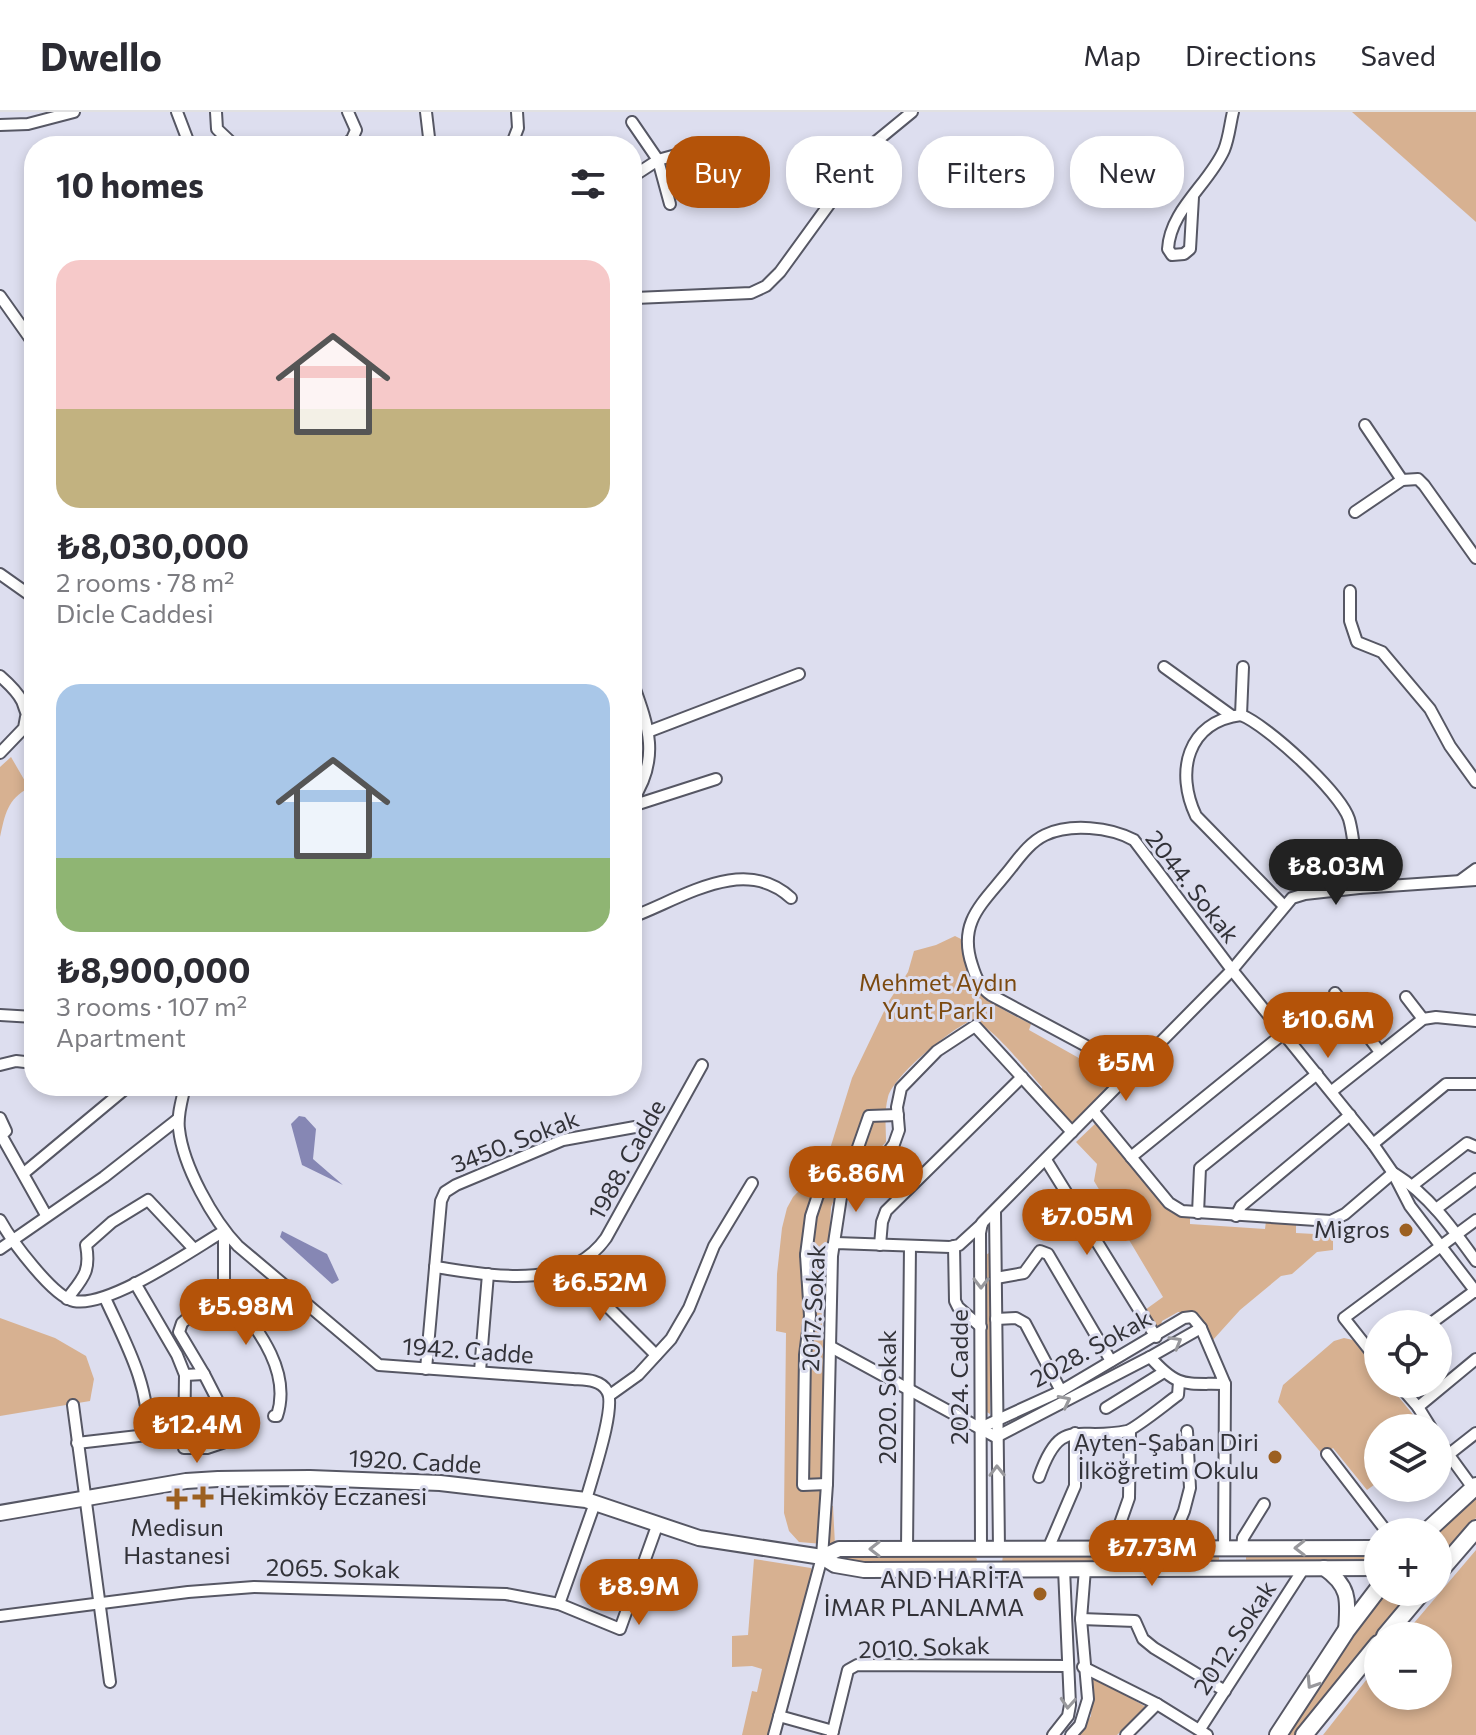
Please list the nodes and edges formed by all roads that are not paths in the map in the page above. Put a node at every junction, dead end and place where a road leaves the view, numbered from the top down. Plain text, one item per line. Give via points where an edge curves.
1 (74, 112) edge
2 (177, 112) edge
3 (216, 112) edge
4 (348, 112) edge
5 (426, 112) edge
6 (517, 112) edge
7 (912, 112) edge
8 (1233, 112) edge
9 (632, 122) dead end
10 (0, 125) edge
11 (186, 136) edge
12 (224, 136) edge
13 (353, 136) edge
14 (430, 136) edge
15 (515, 136) edge
16 (642, 136) edge
17 (642, 137) edge
18 (666, 158) edge
19 (658, 160) junction
20 (642, 170) edge
21 (666, 189) edge
22 (1193, 197) junction
23 (0, 296) edge
24 (642, 299) edge
25 (24, 329) edge
26 (1365, 425) dead end
27 (1402, 480) junction
28 (1355, 512) dead end
29 (1476, 558) edge
30 (0, 574) edge
31 (24, 591) edge
32 (1350, 591) dead end
33 (1164, 667) dead end
34 (1243, 667) dead end
35 (799, 674) dead end
36 (0, 676) edge
37 (24, 706) edge
38 (642, 709) edge
39 (1236, 715) junction
40 (24, 728) edge
41 (650, 731) junction
42 (0, 753) edge
43 (716, 779) dead end
44 (1476, 782) edge
45 (642, 785) edge
46 (642, 801) edge
47 (1476, 869) edge
48 (1476, 878) edge
49 (1459, 881) junction
50 (1359, 888) junction
51 (791, 898) dead end
52 (1284, 906) junction
53 (642, 913) edge
54 (1232, 970) junction
55 (1335, 993) dead end
56 (1406, 997) dead end
57 (0, 1015) edge
58 (24, 1016) edge
59 (1423, 1019) junction
60 (1476, 1021) edge
61 (1284, 1033) junction
62 (1380, 1052) junction
63 (24, 1062) edge
64 (0, 1065) edge
65 (702, 1065) dead end
66 (1133, 1071) junction
67 (1317, 1074) junction
68 (1022, 1077) junction
69 (1476, 1084) edge
70 (1332, 1091) junction
71 (117, 1096) edge
72 (183, 1096) edge
73 (1094, 1112) junction
74 (898, 1115) junction
75 (1350, 1115) junction
76 (0, 1118) edge
77 (178, 1119) junction
78 (635, 1127) dead end
79 (1072, 1132) junction
80 (0, 1135) edge
81 (1373, 1144) junction
82 (1476, 1147) edge
83 (1131, 1157) junction
84 (1046, 1160) junction
85 (24, 1173) junction
86 (1393, 1173) junction
87 (1476, 1179) edge
88 (752, 1183) dead end
89 (1413, 1185) junction
90 (1436, 1209) junction
91 (995, 1211) junction
92 (1198, 1213) junction
93 (46, 1215) junction
94 (1236, 1216) junction
95 (0, 1220) edge
96 (1476, 1220) edge
97 (982, 1223) junction
98 (224, 1231) junction
99 (1457, 1235) junction
100 (969, 1236) junction
101 (11, 1241) junction
102 (836, 1243) junction
103 (880, 1245) junction
104 (910, 1246) junction
105 (954, 1246) junction
106 (980, 1248) junction
107 (996, 1248) junction
108 (1441, 1248) junction
109 (0, 1249) edge
110 (194, 1249) junction
111 (806, 1255) junction
112 (1476, 1261) edge
113 (576, 1266) junction
114 (435, 1267) junction
115 (488, 1274) junction
116 (996, 1278) junction
117 (135, 1283) junction
118 (224, 1286) junction
119 (1476, 1291) edge
120 (105, 1298) junction
121 (67, 1299) junction
122 (1450, 1310) edge
123 (996, 1319) junction
124 (981, 1327) junction
125 (1201, 1328) junction
126 (1156, 1337) junction
127 (1364, 1343) edge
128 (831, 1347) junction
129 (656, 1355) junction
130 (1150, 1357) junction
131 (1476, 1359) edge
132 (1111, 1361) junction
133 (426, 1369) junction
134 (480, 1371) junction
135 (1164, 1372) junction
136 (204, 1374) junction
137 (185, 1375) junction
138 (1179, 1382) junction
139 (1225, 1384) junction
140 (907, 1388) junction
141 (1061, 1391) junction
142 (610, 1395) junction
143 (1410, 1398) edge
144 (73, 1405) dead end
145 (1418, 1407) junction
146 (1106, 1408) dead end
147 (1422, 1414) edge
148 (274, 1416) dead end
149 (996, 1422) junction
150 (980, 1428) junction
151 (1130, 1431) junction
152 (1187, 1431) dead end
153 (1075, 1433) junction
154 (1476, 1433) edge
155 (996, 1437) junction
156 (77, 1443) junction
157 (1452, 1452) edge
158 (1327, 1454) dead end
159 (1452, 1460) edge
160 (1039, 1477) dead end
161 (827, 1484) junction
162 (1475, 1487) edge
163 (83, 1499) junction
164 (590, 1502) junction
165 (1264, 1504) dead end
166 (0, 1513) edge
167 (1376, 1518) edge
168 (1441, 1518) edge
169 (657, 1526) junction
170 (1476, 1529) edge
171 (1364, 1548) edge
172 (907, 1549) junction
173 (981, 1549) junction
174 (999, 1549) junction
175 (1048, 1549) junction
176 (1111, 1549) junction
177 (1168, 1549) junction
178 (1224, 1549) junction
179 (1242, 1549) junction
180 (822, 1557) junction
181 (1452, 1557) edge
182 (981, 1568) junction
183 (999, 1568) junction
184 (1225, 1568) junction
185 (1243, 1568) junction
186 (1304, 1568) junction
187 (1324, 1568) junction
188 (1364, 1568) edge
189 (1064, 1569) junction
190 (1085, 1569) junction
191 (98, 1604) junction
192 (559, 1604) junction
193 (1365, 1606) edge
194 (1410, 1606) edge
195 (0, 1616) edge
196 (1081, 1619) junction
197 (1397, 1622) edge
198 (1346, 1631) junction
199 (1364, 1661) edge
200 (1068, 1666) junction
201 (1083, 1667) junction
202 (110, 1682) dead end
203 (1225, 1691) junction
204 (1157, 1704) junction
205 (779, 1716) junction
206 (1204, 1732) edge
207 (832, 1733) edge
208 (774, 1735) edge
209 (1053, 1735) edge
210 (1071, 1735) edge
211 (1126, 1735) edge
212 (1278, 1735) edge
213 (1304, 1735) edge

1 - 10 street
2 - 11 street
3 - 12 street via 217,129
4 - 13 street
5 - 14 street
6 - 15 street
7 - 24 street via 873,144 766,286 751,293
8 - 22 street via 1224,149
9 - 16 street
17 - 19 street
18 - 19 street
19 - 20 street
19 - 21 street
22 - 22 street via 1169,236 1172,255 1190,249
23 - 25 street
26 - 27 street
27 - 28 street
27 - 29 street via 1418,479 1424,485
30 - 31 street
32 - 44 street via 1350,621 1357,642 1382,652 1421,697
33 - 39 street
34 - 39 street
35 - 41 street
36 - 37 street
38 - 41 street
39 - 50 street via 1252,719 1281,742 1348,817
39 - 52 street via 1202,730 1192,745 1186,774 1190,802 1196,816
40 - 42 street
41 - 45 street
43 - 46 street
47 - 48 street
47 - 49 street
48 - 49 street
49 - 50 street
50 - 52 street via 1305,894
51 - 53 street via 778,886 732,878
52 - 54 street
54 - 61 street, 2044. Sokak
54 - 66 street
54 - 66 street, 2044. Sokak via 1134,840 1119,832 1066,829 1032,843 980,906 966,932 976,978 983,990 1006,1004
55 - 62 street
56 - 59 street
57 - 58 street
59 - 60 street
59 - 62 street
61 - 67 street, 2044. Sokak
61 - 83 street
62 - 70 street
63 - 64 street
65 - 113 street, 1988. Cadde via 606,1238
66 - 73 street
67 - 70 street, 2044. Sokak
67 - 92 street via 1200,1168
68 - 74 street, 2017. Sokak via 975,1026 937,1051 901,1088
68 - 79 street, 2017. Sokak
68 - 103 street via 886,1211
69 - 81 street via 1446,1084
70 - 75 street, 2044. Sokak
71 - 85 street
72 - 77 street, 1942. Cadde
73 - 79 street
73 - 83 street
74 - 102 street, 2017. Sokak via 894,1144 841,1197
74 - 111 street via 869,1116 855,1156 818,1195
75 - 81 street, 2044. Sokak
75 - 94 street via 1241,1206
76 - 80 street via 6,1131
77 - 93 street
77 - 98 street, 1942. Cadde via 187,1160
78 - 114 street, 3450. Sokak via 563,1140 450,1188 441,1201
79 - 84 street
80 - 85 street
81 - 86 street, 2044. Sokak
82 - 89 street via 1467,1143
83 - 92 street via 1173,1207
84 - 91 street
84 - 126 street
85 - 93 street
86 - 89 street
86 - 94 street via 1337,1220
86 - 108 street, 2044. Sokak
87 - 90 street
88 - 129 street via 714,1246 689,1308
89 - 90 street
90 - 99 street
91 - 97 street
91 - 107 street, 2024. Cadde
92 - 94 street
93 - 101 street
95 - 101 street
96 - 99 street
97 - 100 street
97 - 106 street, 2024. Cadde
98 - 110 street
98 - 118 street
98 - 133 street, 1942. Cadde via 379,1365
99 - 108 street
99 - 112 street
100 - 105 street
100 - 106 street
101 - 109 street
101 - 121 street
102 - 103 street
102 - 111 street via 823,1256
102 - 128 street, 2017. Sokak
103 - 104 street
104 - 105 street
104 - 140 street, 2020. Sokak
105 - 124 street via 955,1301
106 - 107 street
106 -> 124 street, 2024. Cadde
107 - 116 street, 2024. Cadde
108 - 119 street, 2044. Sokak
108 - 127 street via 1344,1318
110 - 117 street
110 - 121 street via 148,1200 86,1245 90,1263
111 - 161 street via 810,1316 803,1485
113 - 115 street via 544,1274
113 - 129 street
114 - 115 street
114 - 133 street, 3450. Sokak
115 - 134 street
116 - 123 street, 2024. Cadde
116 - 132 street via 1024,1273 1040,1251 1048,1254
117 - 120 street
117 - 137 street
118 - 136 street via 182,1323 179,1332
118 - 148 street via 280,1374 282,1400
119 - 122 street
120 - 121 street
120 - 156 street via 139,1382 147,1435
123 - 141 street via 1025,1323
123 - 149 street, 2024. Cadde
124 - 150 street, 2024. Cadde
125 - 126 street, 2028. Sokak via 1192,1317 1184,1318
130 -> 125 street, 2028. Sokak
125 - 139 street
126 - 132 street, 2028. Sokak
128 - 140 street
128 - 161 street, 2017. Sokak
129 - 142 street
130 - 135 street, 2028. Sokak
155 -> 130 street, 2028. Sokak
131 - 145 street
132 - 141 street, 2028. Sokak
133 - 134 street, 1942. Cadde
134 - 142 street, 1942. Cadde via 591,1381
135 - 138 street, 2028. Sokak
135 - 146 street
136 - 137 street
136 - 137 street via 226,1417 225,1442 207,1448 184,1448
138 - 139 street
138 - 151 street via 1178,1395
139 - 178 street
140 - 150 street
140 - 172 street, 2020. Sokak
141 - 149 street, 2028. Sokak
142 - 164 street
143 - 145 street
144 - 156 street
145 - 147 street
149 - 150 street, 2028. Sokak
149 - 155 street, 2024. Cadde
150 - 155 street
150 - 173 street, 2024. Cadde
151 - 153 street
151 - 176 street via 1129,1498
152 - 177 street via 1190,1488
153 - 160 street via 1057,1440
153 - 175 street via 1075,1486
154 - 157 street
174 -> 155 street, 2024. Cadde
156 - 163 street
158 - 167 street
159 - 162 street
161 - 180 street, 2017. Sokak
162 - 168 main road
163 - 164 main road, 1920. Cadde via 186,1481 287,1478 440,1483
163 - 166 main road, 1920. Cadde
163 - 191 street
164 - 169 main road, 1920. Cadde
164 - 192 street
165 - 179 street
169 - 180 main road, 1920. Cadde
169 - 192 street, 2065. Sokak via 620,1629
170 - 181 main road
171 -> 179 main road, 1920. Cadde
172 - 173 main road, 1920. Cadde
172 -> 180 main road, 1920. Cadde via 839,1549
173 - 174 main road, 1920. Cadde
173 - 182 main road
174 - 175 main road, 1920. Cadde
174 - 183 main road
175 - 176 main road, 1920. Cadde
176 - 177 main road, 1920. Cadde
177 - 178 main road, 1920. Cadde
178 - 179 main road, 1920. Cadde
178 - 184 main road
179 - 185 main road
180 - 182 main road, 1920. Cadde via 864,1570
180 - 205 street, 2017. Sokak
182 - 183 main road, 1920. Cadde
183 - 189 main road, 1920. Cadde
184 - 185 main road, 1920. Cadde
184 - 190 main road, 1920. Cadde
185 - 186 main road, 1920. Cadde
186 - 187 main road, 1920. Cadde
186 - 203 street, 2012. Sokak
187 - 188 main road, 1920. Cadde
187 - 198 main road via 1346,1592
189 - 190 main road, 1920. Cadde
189 - 200 street
190 - 196 street
191 - 192 street, 2065. Sokak via 283,1586 506,1594
191 - 195 street, 2065. Sokak
191 - 202 street
193 - 198 main road
194 - 197 main road
196 - 201 street
196 - 203 street via 1135,1621 1154,1648
198 -> 212 main road
199 - 213 main road
200 - 207 street, 2010. Sokak via 857,1665 848,1670
200 -> 209 street via 1068,1716
201 - 204 street
201 - 210 street via 1088,1699
203 - 206 street, 2012. Sokak
204 - 206 street
204 - 211 street
205 - 207 street
205 - 208 street, 2017. Sokak

